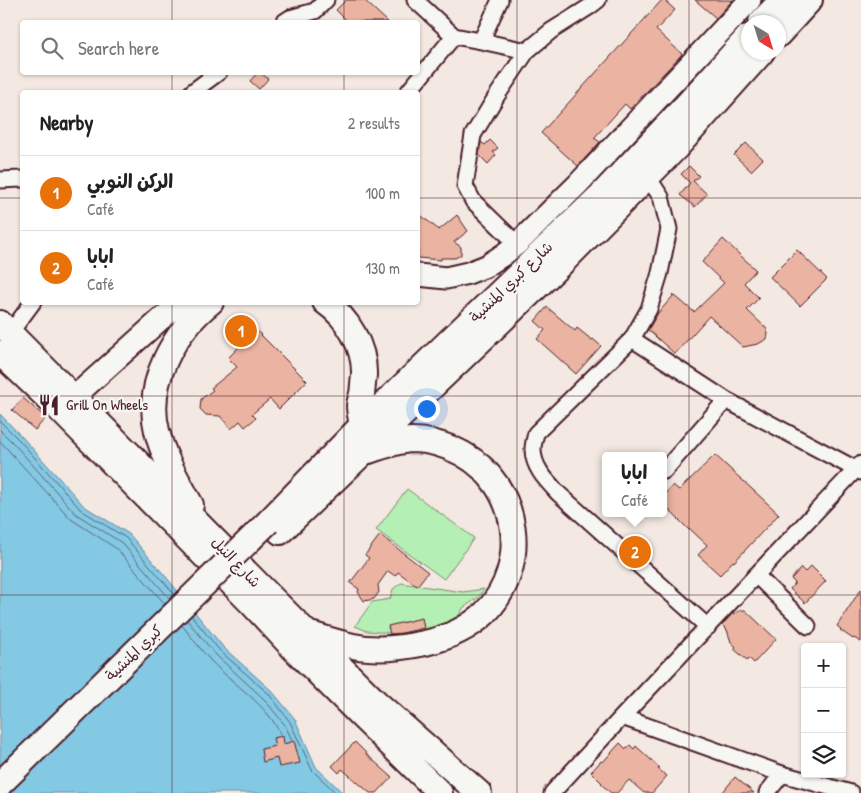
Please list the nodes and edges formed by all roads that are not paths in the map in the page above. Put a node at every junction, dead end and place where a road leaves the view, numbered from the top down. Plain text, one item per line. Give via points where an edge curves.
1 (326, 0) edge
2 (415, 0) edge
3 (500, 0) edge
4 (598, 0) edge
5 (750, 0) edge
6 (782, 0) edge
7 (810, 0) edge
8 (768, 15) edge
9 (287, 20) edge
10 (786, 26) edge
11 (454, 36) junction
12 (481, 41) junction
13 (741, 44) edge
14 (527, 51) junction
15 (755, 60) edge
16 (215, 75) edge
17 (195, 90) edge
18 (410, 90) edge
19 (647, 176) junction
20 (20, 179) edge
21 (0, 180) edge
22 (518, 244) junction
23 (420, 275) edge
24 (30, 305) edge
25 (178, 305) edge
26 (208, 305) edge
27 (329, 305) edge
28 (3, 336) edge
29 (632, 339) junction
30 (73, 398) junction
31 (726, 400) junction
32 (362, 425) junction
33 (365, 452) junction
34 (667, 468) edge
35 (859, 468) edge
36 (274, 528) junction
37 (206, 530) junction
38 (756, 575) junction
39 (808, 626) dead end
40 (708, 627) junction
41 (307, 633) junction
42 (622, 717) junction
43 (782, 774) junction
44 (0, 784) edge
45 (12, 793) edge
46 (440, 793) edge
47 (479, 793) edge
48 (552, 793) edge
49 (767, 793) edge
50 (851, 793) edge

1 - 9 street via 315,11
2 - 11 street
3 - 12 street
4 - 14 street
5 - 22 street via 578,185
6 - 8 main road
7 - 10 main road
11 - 12 street
11 - 18 street
12 - 14 street
13 - 32 main road, شارع كبري المنشية via 603,193
14 - 22 street via 472,135 466,186 473,201
15 - 19 main road, شارع كبري المنشية
16 - 17 street
19 - 29 street via 661,197 669,230 649,309
19 - 33 main road, شارع كبري المنشية via 564,261
20 - 21 street
22 - 23 street via 486,266 468,273 446,278
24 - 28 street
25 - 30 street
26 - 37 main road via 182,332 170,352 159,375 153,402 162,448
27 - 32 main road via 346,322 362,356 364,373 359,405
28 - 30 main road, شارع النيل
28 - 46 main road, شارع النيل via 54,404 354,710
29 - 31 street
29 - 40 street via 536,433 535,459 540,473 559,494
30 - 37 main road, شارع النيل
31 - 34 street
31 - 35 street
32 - 36 main road, شارع كبري المنشية
33 - 36 main road, شارع كبري المنشية
33 - 41 main road via 412,440 451,447 473,460 493,479 505,500 513,531 510,570 500,593 485,613 457,633 436,640 384,648 354,646
35 - 38 street
36 - 44 main road, كبري المنشية, bridge
36 - 45 main road, كبري المنشية
37 - 41 main road, شارع النيل
38 - 39 street
38 - 40 street
40 - 42 street
41 - 47 main road, شارع النيل via 376,702
42 - 43 street
42 - 48 street
43 - 49 street
43 - 50 street

